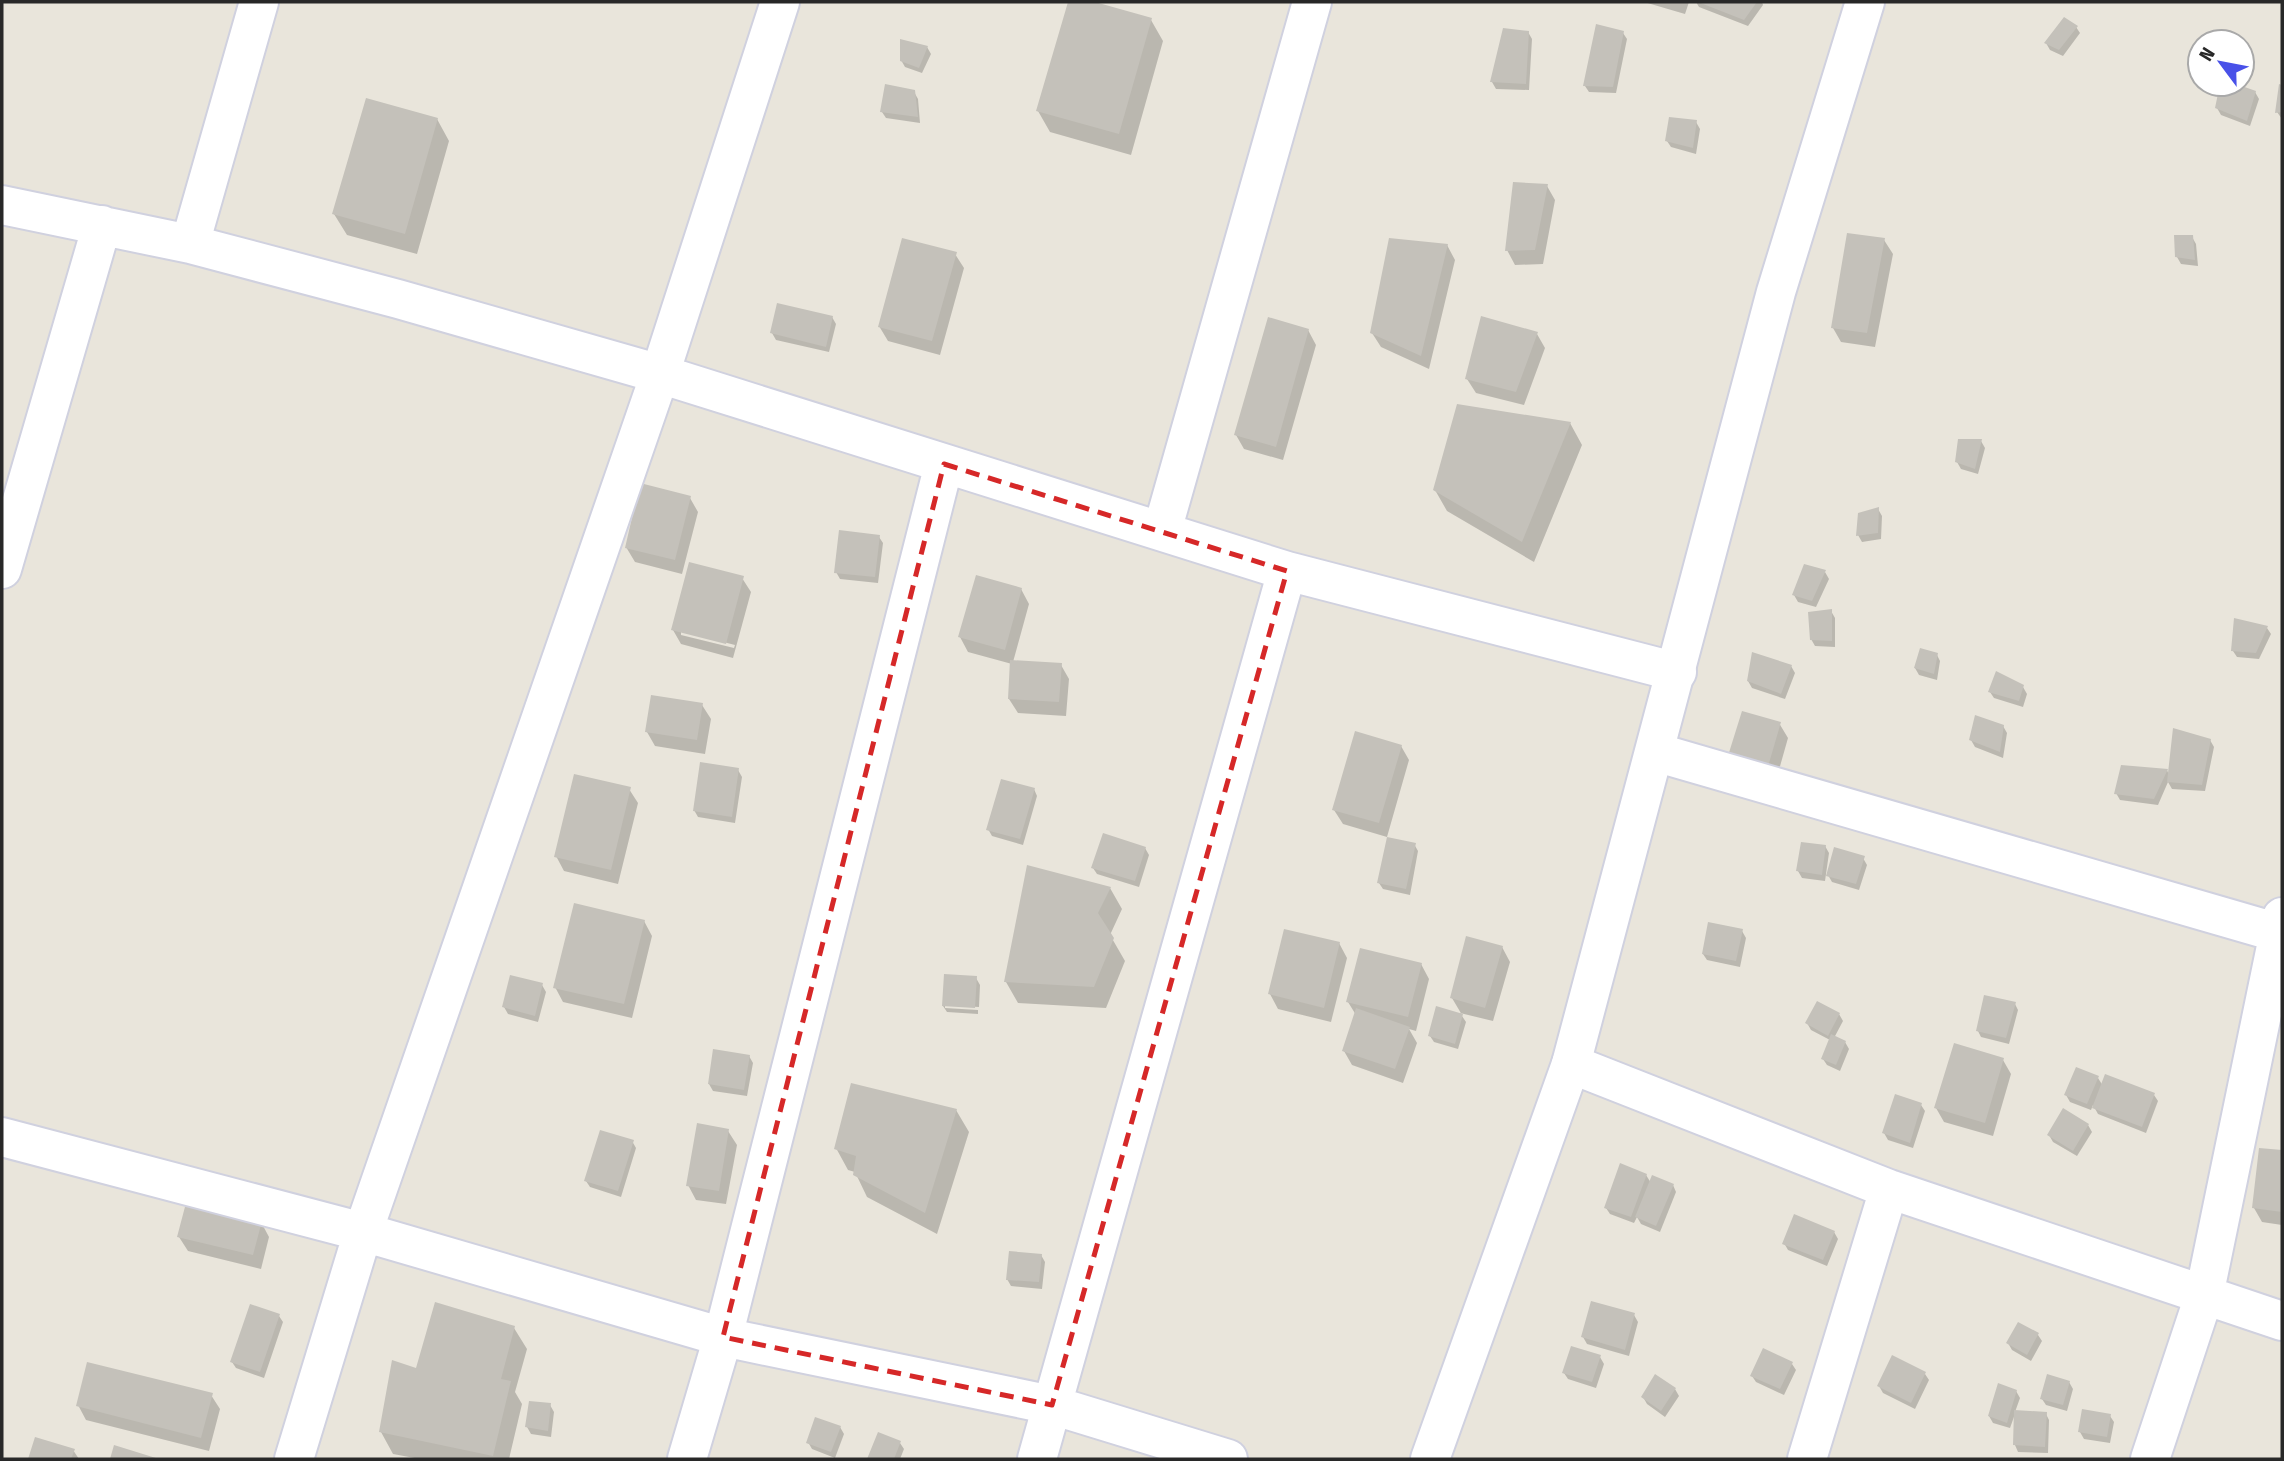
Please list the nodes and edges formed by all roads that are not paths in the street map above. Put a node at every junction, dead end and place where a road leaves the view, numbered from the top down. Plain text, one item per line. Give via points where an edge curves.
1 (259, 2) edge
2 (780, 2) edge
3 (1312, 2) edge
4 (1865, 2) edge
5 (2, 205) edge
6 (102, 225) junction
7 (190, 244) junction
8 (660, 374) junction
9 (944, 464) junction
10 (1162, 531) junction
11 (2, 569) edge
12 (1287, 571) junction
13 (1677, 672) junction
14 (1655, 752) junction
15 (2281, 925) edge
16 (1571, 1065) junction
17 (2, 1137) edge
18 (1888, 1189) junction
19 (363, 1232) junction
20 (2204, 1296) junction
21 (2282, 1321) edge
22 (723, 1337) junction
23 (1052, 1405) junction
24 (294, 1459) edge
25 (687, 1459) edge
26 (1037, 1459) edge
27 (1228, 1459) edge
28 (1430, 1459) edge
29 (1807, 1459) edge
30 (2150, 1459) edge

1 - 7 street
2 - 8 street
3 - 10 street
4 - 13 street via 1776,292
5 - 6 street
6 - 7 street
6 - 11 street
7 - 8 street
8 - 9 street
8 - 19 street
9 - 10 street
9 - 22 street
10 - 12 street
12 - 13 street
12 - 23 street
13 - 14 street
14 - 15 street
14 - 16 street
15 - 20 street
16 - 18 street
16 - 28 street
17 - 19 street
18 - 20 street
18 - 29 street
19 - 22 street
19 - 24 street
20 - 21 street
20 - 30 street
22 - 23 street
22 - 25 street
23 - 26 street
23 - 27 street

